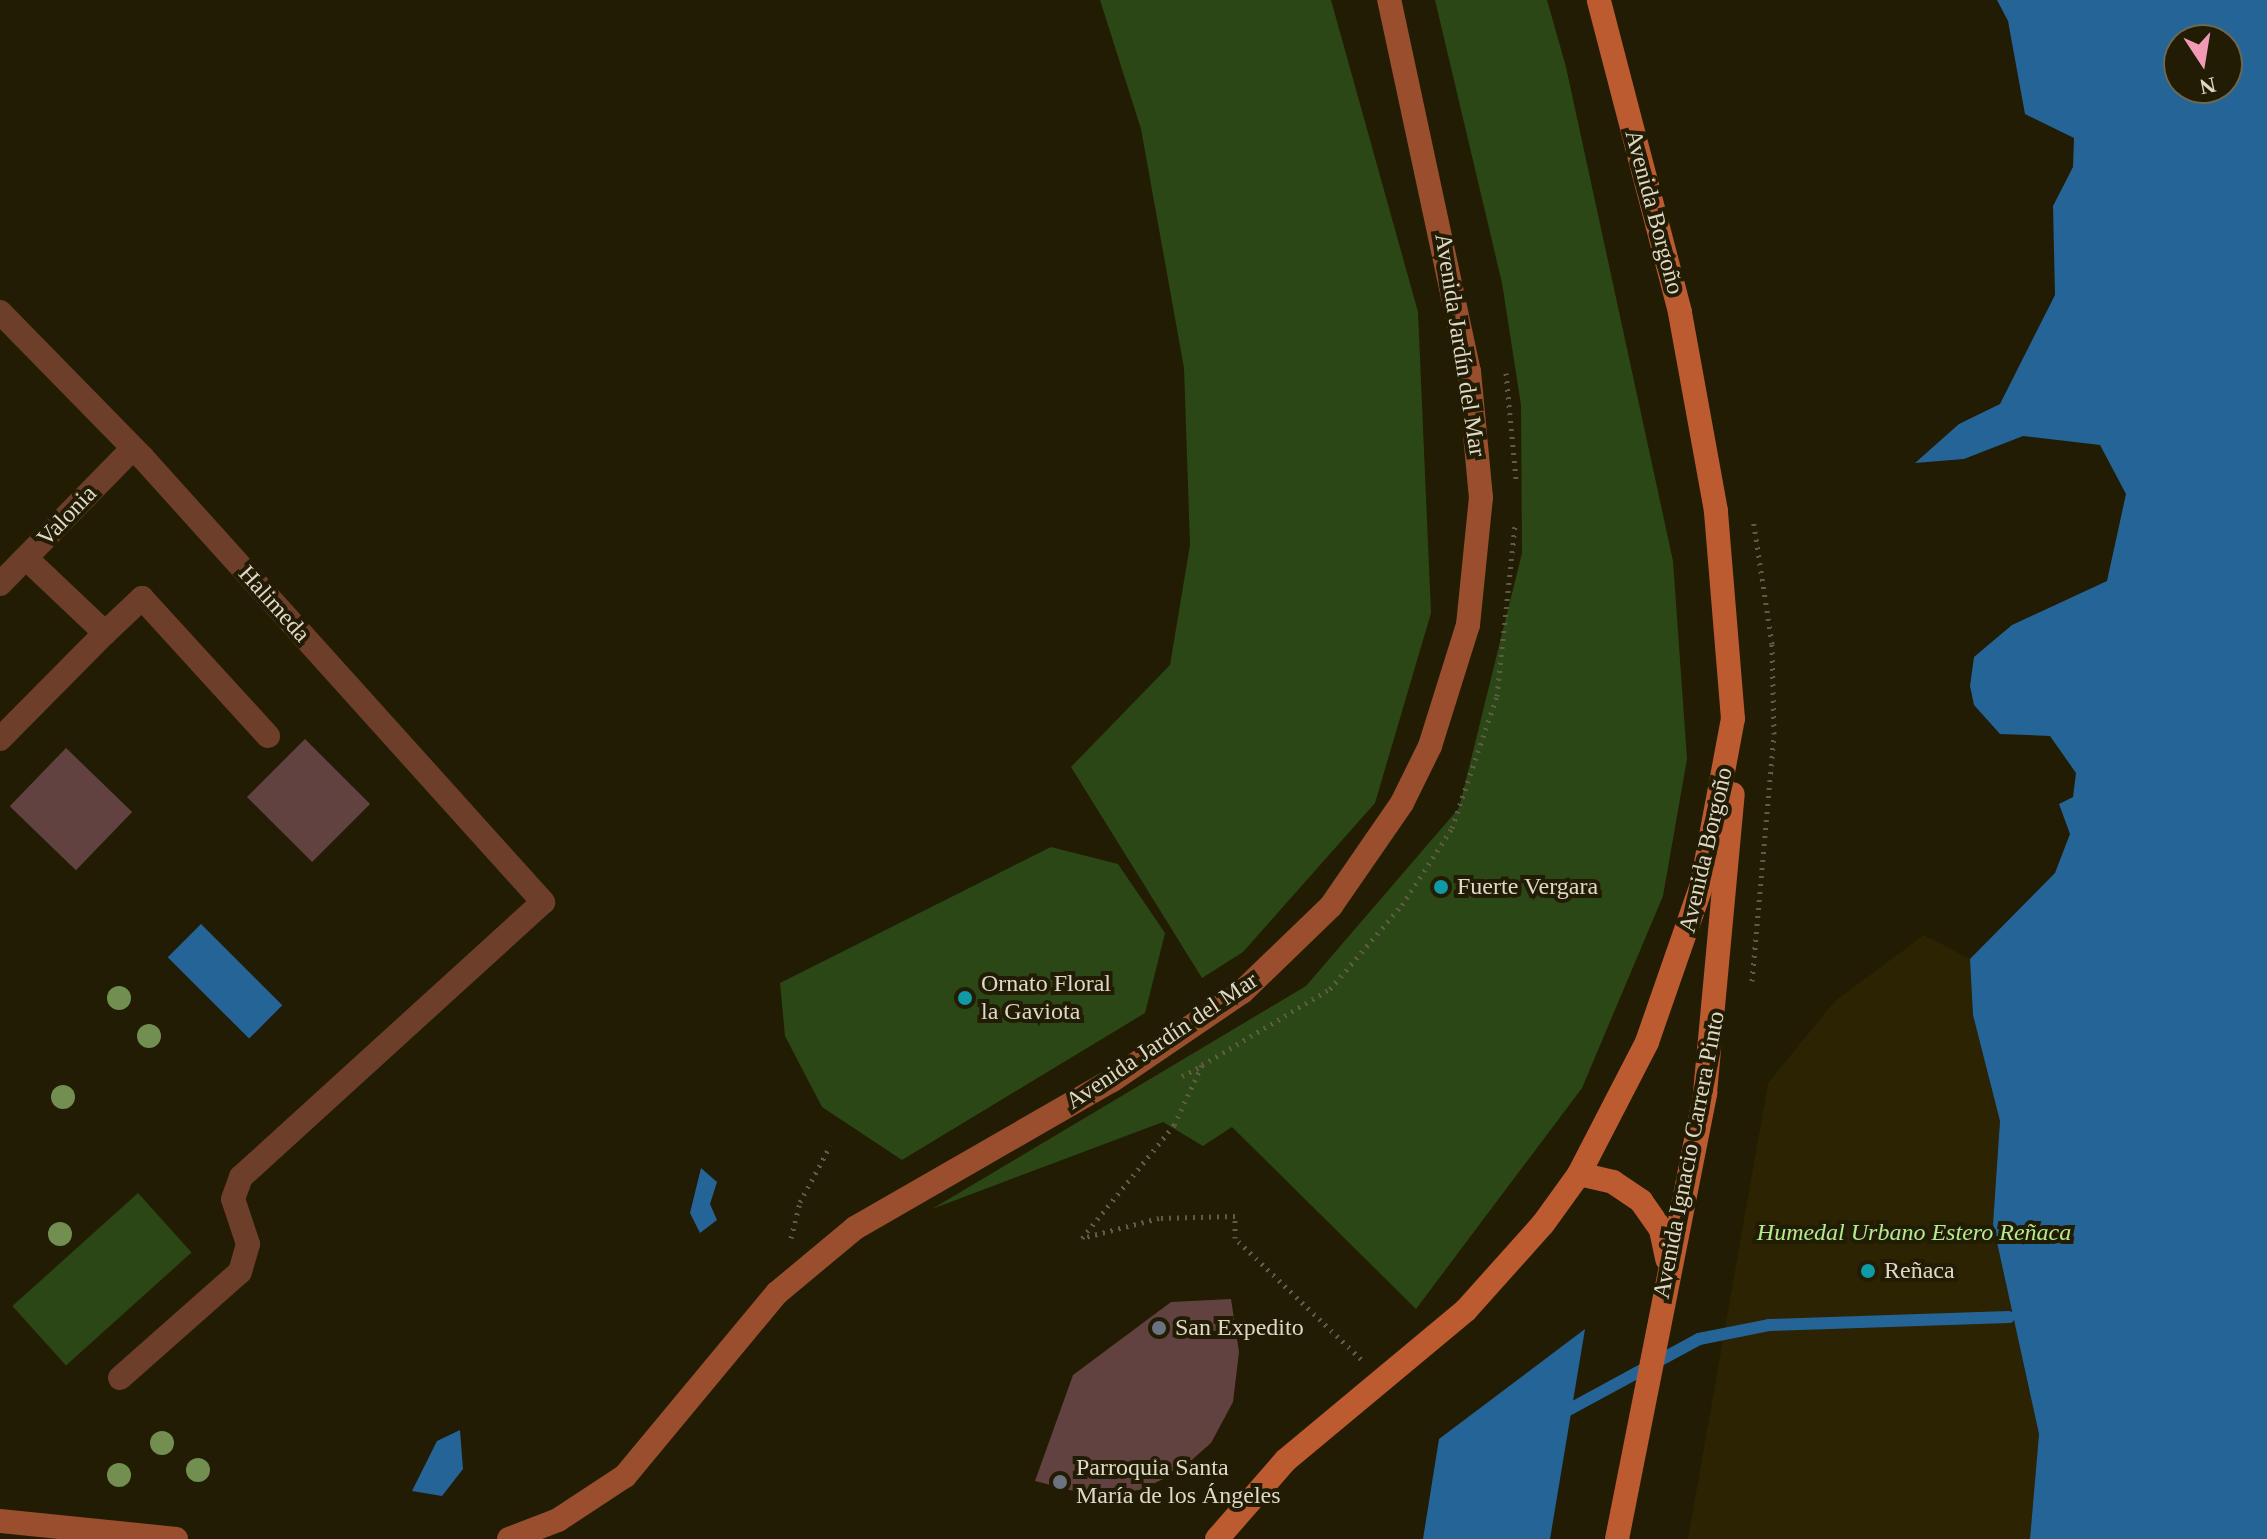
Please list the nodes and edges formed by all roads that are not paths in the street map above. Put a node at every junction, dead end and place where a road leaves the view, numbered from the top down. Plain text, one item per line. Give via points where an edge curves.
1 (1389, 0) edge
2 (1599, 0) edge
3 (0, 312) edge
4 (133, 448) junction
5 (26, 558) junction
6 (0, 584) edge
7 (105, 633) junction
8 (1733, 719) junction
9 (268, 736) dead end
10 (0, 739) edge
11 (1579, 1174) junction
12 (1668, 1265) junction
13 (120, 1378) dead end
14 (0, 1521) edge
15 (176, 1539) edge
16 (509, 1539) edge
17 (1217, 1539) edge
18 (1617, 1539) edge

1 - 16 street, Avenida Jardín del Mar via 1479,435 1478,562 1468,625 1430,746 1369,856 1331,906 1242,992 1111,1081 855,1228 777,1293 625,1476 558,1520
2 - 8 main road, Avenida Borgoño via 1700,411
3 - 4 street, Halimeda
4 - 5 street, Valonia
4 - 13 street, Halimeda via 543,902 241,1177 233,1199 248,1244 240,1272
5 - 6 street, Valonia
5 - 7 street
7 - 9 street via 142,598
7 - 10 street
8 - 11 main road, Avenida Borgoño via 1714,829 1677,964 1647,1042
8 - 12 main road, Avenida Ignacio Carrera Pinto via 1718,1006
11 - 12 main road via 1613,1182 1641,1201 1661,1230
11 - 17 main road, Avenida Borgoño via 1504,1271 1286,1460
12 - 18 main road, Avenida Ignacio Carrera Pinto
14 - 15 street

